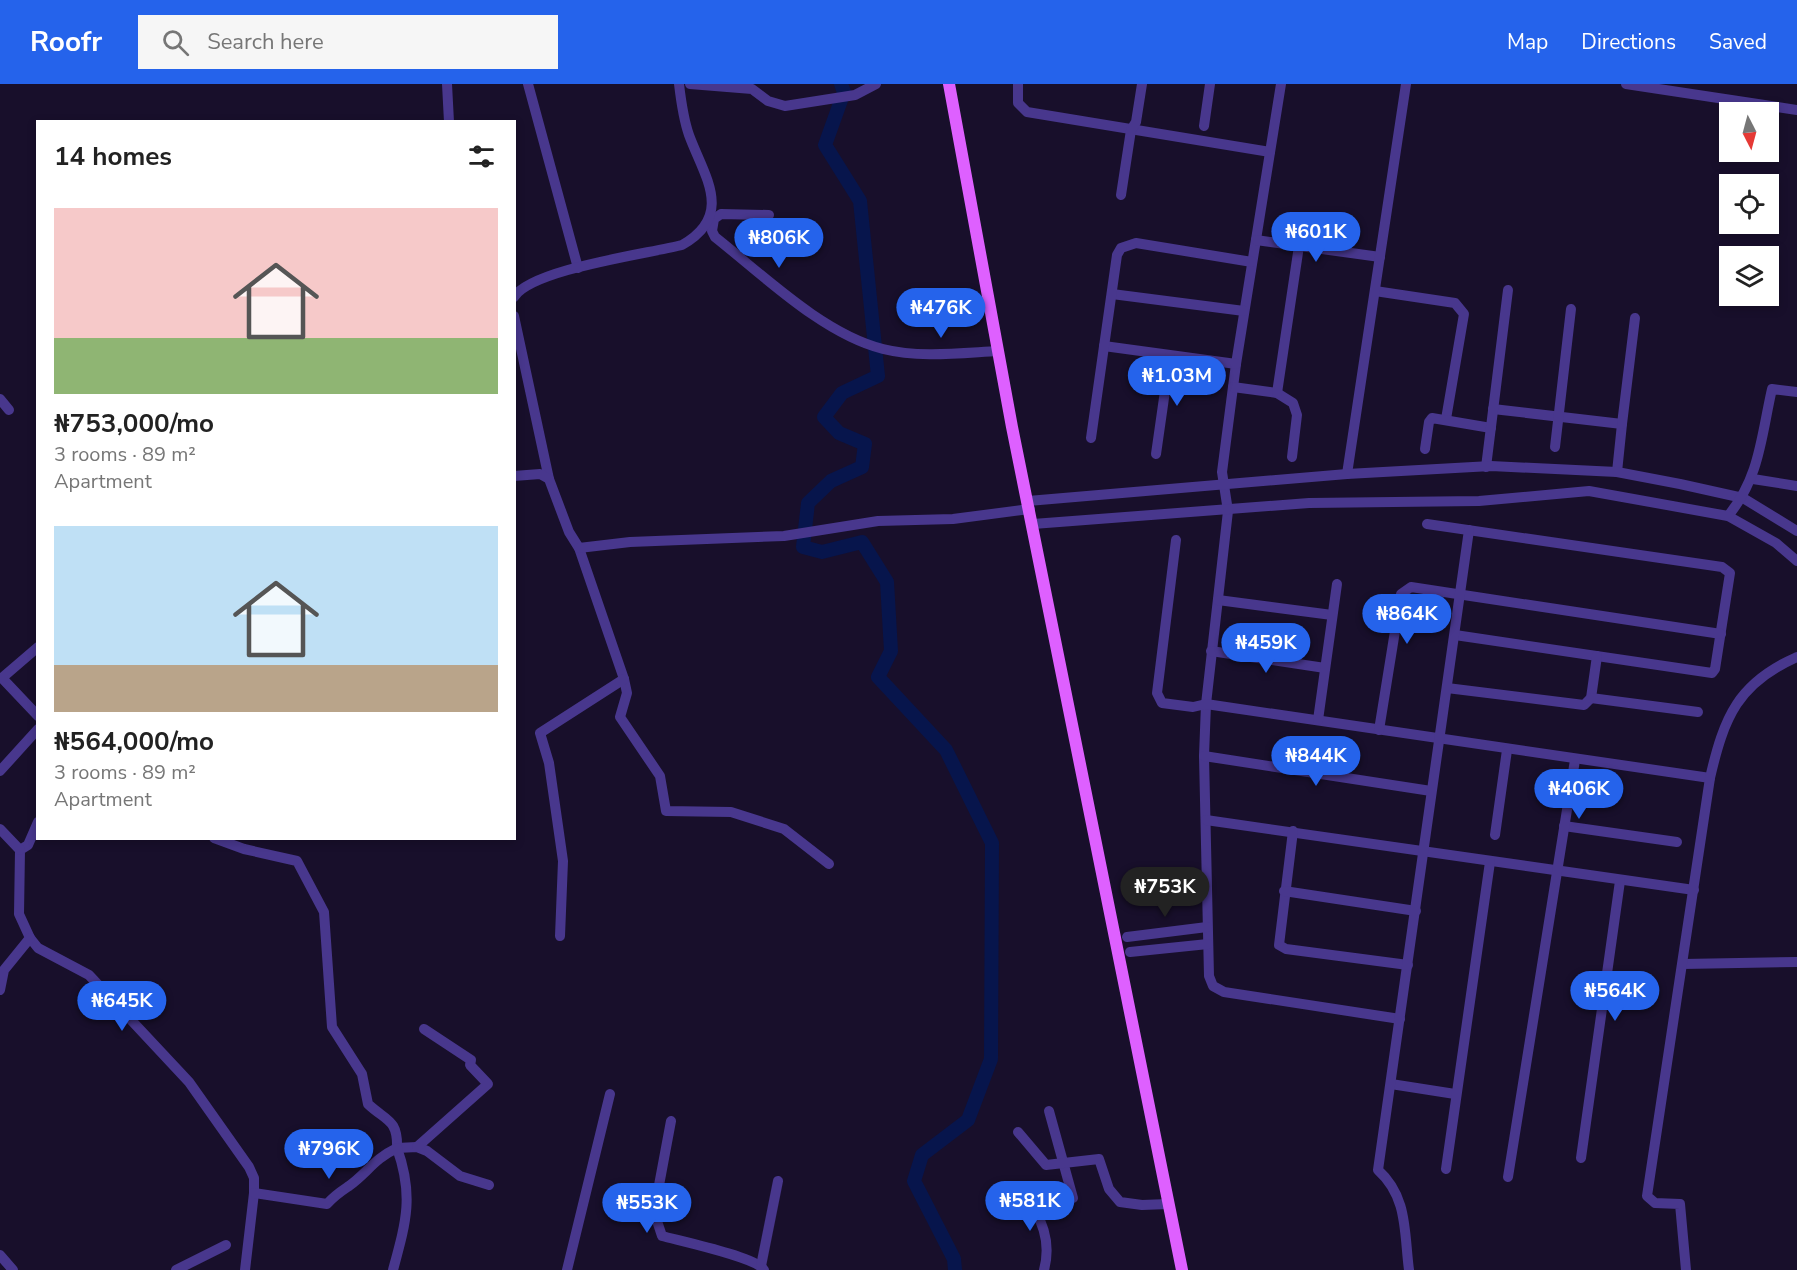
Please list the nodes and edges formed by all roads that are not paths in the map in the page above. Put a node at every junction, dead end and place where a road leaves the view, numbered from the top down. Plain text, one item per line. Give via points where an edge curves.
1 (447, 84) edge
2 (528, 84) edge
3 (679, 84) edge
4 (690, 84) edge
5 (876, 84) edge
6 (949, 84) edge
7 (1018, 84) edge
8 (1142, 84) edge
9 (1210, 84) edge
10 (1281, 84) edge
11 (1406, 84) edge
12 (1626, 84) edge
13 (1797, 110) edge
14 (449, 120) edge
15 (1204, 126) dead end
16 (1131, 130) junction
17 (1270, 152) junction
18 (1121, 195) dead end
19 (769, 215) dead end
20 (1256, 240) junction
21 (1299, 246) junction
22 (1380, 257) junction
23 (1252, 262) junction
24 (578, 268) junction
25 (1508, 290) dead end
26 (1375, 291) junction
27 (1112, 294) junction
28 (516, 295) edge
29 (1571, 309) dead end
30 (1244, 311) junction
31 (1635, 318) dead end
32 (516, 325) edge
33 (1104, 346) junction
34 (998, 351) junction
35 (1170, 356) junction
36 (1236, 364) junction
37 (1233, 387) junction
38 (1797, 392) edge
39 (1277, 393) junction
40 (0, 399) edge
41 (1493, 409) junction
42 (9, 410) dead end
43 (1559, 417) junction
44 (1446, 419) junction
45 (1622, 424) junction
46 (1491, 428) junction
47 (1091, 438) dead end
48 (1555, 447) dead end
49 (1425, 449) dead end
50 (1156, 454) dead end
51 (1292, 457) dead end
52 (1486, 467) junction
53 (1617, 472) junction
54 (1347, 474) junction
55 (516, 476) edge
56 (549, 479) junction
57 (1753, 479) junction
58 (1226, 484) junction
59 (1797, 486) edge
60 (1743, 498) junction
61 (1029, 505) junction
62 (1228, 511) junction
63 (1728, 516) junction
64 (1033, 524) junction
65 (1427, 524) dead end
66 (1469, 530) junction
67 (1797, 531) edge
68 (1176, 540) dead end
69 (579, 548) junction
70 (1797, 561) edge
71 (1337, 584) dead end
72 (1461, 595) junction
73 (1218, 600) junction
74 (1332, 615) junction
75 (1720, 634) junction
76 (1455, 635) junction
77 (36, 649) edge
78 (1211, 651) junction
79 (1597, 656) junction
80 (1797, 657) edge
81 (1325, 668) junction
82 (1, 677) edge
83 (624, 679) junction
84 (1447, 688) junction
85 (1591, 698) junction
86 (1206, 704) junction
87 (1698, 712) dead end
88 (36, 714) edge
89 (1318, 720) junction
90 (1379, 730) junction
91 (36, 731) edge
92 (1440, 740) junction
93 (1507, 750) junction
94 (1204, 756) junction
95 (1575, 760) junction
96 (0, 771) edge
97 (1710, 778) junction
98 (1431, 791) junction
99 (1206, 820) junction
100 (1564, 826) junction
101 (36, 827) edge
102 (0, 829) edge
103 (1293, 831) junction
104 (1495, 835) dead end
105 (219, 840) edge
106 (1677, 842) dead end
107 (20, 850) junction
108 (1422, 852) junction
109 (1490, 862) junction
110 (830, 864) dead end
111 (1555, 872) junction
112 (1620, 881) junction
113 (1694, 890) junction
114 (1284, 891) junction
115 (1416, 911) junction
116 (1207, 927) junction
117 (560, 936) dead end
118 (1127, 937) dead end
119 (30, 938) junction
120 (1208, 945) junction
121 (1130, 952) dead end
122 (1797, 962) edge
123 (1683, 963) junction
124 (1408, 965) junction
125 (0, 990) edge
126 (1400, 1019) junction
127 (424, 1029) dead end
128 (1391, 1084) junction
129 (610, 1094) dead end
130 (1455, 1094) junction
131 (1049, 1112) dead end
132 (670, 1121) dead end
133 (1018, 1132) dead end
134 (417, 1147) junction
135 (398, 1148) junction
136 (1581, 1158) dead end
137 (1062, 1164) junction
138 (1446, 1169) dead end
139 (1508, 1178) dead end
140 (778, 1181) dead end
141 (489, 1185) dead end
142 (254, 1193) junction
143 (1026, 1194) dead end
144 (1073, 1198) dead end
145 (1168, 1204) junction
146 (226, 1245) dead end
147 (0, 1255) edge
148 (183, 1268) edge
149 (762, 1268) edge
150 (13, 1270) edge
151 (244, 1270) edge
152 (393, 1270) edge
153 (567, 1270) edge
154 (1044, 1270) edge
155 (1182, 1270) edge
156 (1409, 1270) edge
157 (1686, 1270) edge

1 - 14 street
2 - 24 street
3 - 24 street via 689,134 710,183 713,200 709,216 692,239 682,245
4 - 5 street via 752,89 768,101 785,106 855,95
6 - 34 main road
7 - 16 street via 1018,103 1027,112
8 - 16 street via 1136,122
9 - 15 street
10 - 17 street
11 - 22 street
12 - 13 street
16 - 17 street
16 - 18 street
17 - 20 street
19 - 34 street via 721,214 714,219 712,231 813,314 884,349 925,353
20 - 21 street
20 - 23 street
21 - 22 street
21 - 39 street
22 - 26 street
23 - 27 street via 1128,244 1117,255
23 - 30 street
24 - 28 street via 523,287
25 - 41 street
26 - 44 street via 1455,303 1461,308 1464,314
26 - 54 street
27 - 30 street
27 - 33 street
29 - 43 street
30 - 36 street
31 - 45 street
32 - 56 street
33 - 35 street
33 - 47 street
34 - 61 main road
35 - 36 street
35 - 50 street
36 - 37 street
37 - 39 street
37 - 58 street via 1222,472
38 - 57 street via 1772,388
39 - 51 street via 1288,398 1296,410
40 - 42 street
41 - 43 street
41 - 46 street
43 - 45 street
43 - 48 street
44 - 46 street
44 - 49 street via 1432,418 1429,422
45 - 53 street
46 - 52 street
52 - 53 street
52 - 54 street
53 - 60 street
54 - 58 street
55 - 56 street via 540,474
56 - 69 street
57 - 59 street
57 - 60 street
58 - 61 street
58 - 62 street
60 - 63 street
60 - 67 street
61 - 64 main road
61 - 69 street via 952,519 878,520 784,536
62 - 63 street via 1309,503 1479,501 1589,491
62 - 64 street
62 - 73 street
63 - 70 street via 1776,543
64 - 145 main road
65 - 66 street
66 - 72 street
66 - 75 street via 1722,567 1730,577
68 - 86 street via 1157,693 1162,703 1170,705
69 - 83 street
71 - 74 street
72 - 75 street
72 - 76 street
72 - 90 street via 1411,587 1401,594
73 - 74 street
73 - 78 street
74 - 81 street
75 - 79 street via 1715,669 1708,674
76 - 79 street
76 - 84 street
77 - 82 street
78 - 81 street
78 - 86 street
79 - 85 street
80 - 97 street via 1754,682 1741,696 1721,734
81 - 89 street
82 - 88 street
83 - 110 street via 627,693 620,717 660,776 666,811 731,812 784,829
83 - 117 street via 540,733 549,763 563,861
84 - 85 street via 1576,706
84 - 92 street
85 - 87 street
86 - 89 street
86 - 94 street
89 - 90 street
90 - 92 street
91 - 96 street
92 - 93 street
92 - 98 street
93 - 95 street
93 - 104 street
94 - 98 street
94 - 99 street
95 - 97 street
95 - 100 street
97 - 113 street
98 - 108 street
99 - 103 street
99 - 116 street
100 - 106 street
100 - 111 street
101 - 107 street via 28,845
102 - 107 street
103 - 108 street
103 - 114 street
105 - 135 street via 297,861 324,912 332,1027 362,1074 368,1104 392,1121 399,1134
107 - 119 street via 19,914
108 - 109 street
108 - 115 street
109 - 111 street
109 - 130 street
111 - 112 street
111 - 139 street
112 - 113 street
112 - 136 street
113 - 123 street
114 - 115 street
114 - 124 street via 1277,941 1282,948
115 - 124 street
116 - 118 street
116 - 120 street
119 - 125 street via 4,970
119 - 142 street via 38,948 89,975 189,1082 243,1155 254,1178
120 - 121 street
120 - 126 street via 1209,976 1213,986 1224,992
122 - 123 street
123 - 157 street via 1647,1196 1654,1203 1680,1204
124 - 126 street
126 - 128 street
127 - 134 street via 471,1060 470,1065 488,1084
128 - 130 street
128 - 156 street via 1378,1170 1396,1189 1401,1203
129 - 153 street
130 - 138 street
131 - 137 street
132 - 149 street via 654,1212 662,1236
133 - 137 street via 1046,1165
134 - 135 street
134 - 141 street via 460,1176
135 - 142 street via 380,1156 327,1204
135 - 152 street via 407,1174 407,1219
137 - 144 street
137 - 145 street via 1099,1159 1110,1189 1120,1202
140 - 149 street
142 - 151 street
143 - 154 street via 1046,1235 1048,1256
145 - 155 main road
146 - 148 street
147 - 150 street

